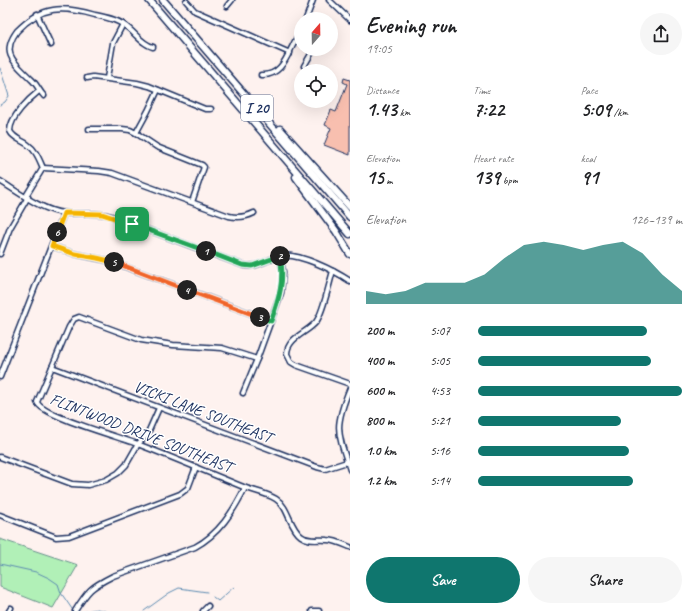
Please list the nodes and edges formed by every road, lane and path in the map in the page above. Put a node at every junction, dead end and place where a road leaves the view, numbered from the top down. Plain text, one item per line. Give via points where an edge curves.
1 (149, 0) edge
2 (163, 0) edge
3 (185, 0) edge
4 (232, 0) edge
5 (313, 0) edge
6 (329, 0) edge
7 (227, 6) dead end
8 (310, 12) edge
9 (37, 14) junction
10 (350, 20) edge
11 (123, 24) junction
12 (294, 43) edge
13 (51, 45) dead end
14 (153, 47) dead end
15 (290, 53) junction
16 (261, 75) dead end
17 (87, 78) dead end
18 (107, 78) junction
19 (158, 90) junction
20 (39, 91) junction
21 (44, 96) dead end
22 (247, 96) junction
23 (211, 109) dead end
24 (258, 127) junction
25 (89, 129) dead end
26 (136, 133) junction
27 (43, 168) junction
28 (0, 181) edge
29 (27, 197) junction
30 (192, 202) junction
31 (350, 207) edge
32 (64, 213) junction
33 (254, 213) dead end
34 (350, 217) edge
35 (350, 234) edge
36 (52, 246) junction
37 (0, 254) edge
38 (350, 254) edge
39 (280, 256) junction
40 (333, 271) junction
41 (350, 281) edge
42 (271, 321) junction
43 (257, 359) junction
44 (52, 367) junction
45 (0, 377) edge
46 (350, 384) edge
47 (350, 388) edge
48 (243, 393) dead end
49 (159, 408) junction
50 (138, 444) junction
51 (0, 457) edge
52 (347, 462) junction
53 (196, 467) junction
54 (350, 470) edge
55 (245, 488) junction
56 (0, 515) edge
57 (350, 548) edge
58 (208, 606) dead end
59 (75, 611) edge
60 (203, 611) edge
61 (312, 611) edge
62 (319, 611) edge

1 - 24 highway, I 20
2 - 22 highway, I 20
3 - 15 street via 194,11
4 - 7 street
5 - 8 street
6 - 10 street
9 - 11 street via 70,8
9 - 13 street
9 - 20 street via 13,35 8,50 12,61 34,82
11 - 14 street via 148,46
11 - 18 street via 113,43
12 - 15 street
15 - 16 street via 275,73
17 - 18 street
18 - 19 street via 137,83
19 - 23 street via 205,109
19 - 26 street
20 - 21 street
20 - 27 street via 12,121 10,131 34,150
22 - 31 highway
22 - 34 highway, I 20
24 - 35 highway, I 20
24 - 38 highway via 333,227
25 - 26 street via 122,129
26 - 30 street via 157,147 205,166
27 - 29 street
27 - 30 street via 112,173
28 - 29 street
29 - 32 street
29 - 37 street via 10,228
30 - 33 street via 234,217
32 - 36 street
32 - 39 street via 107,215 247,266 256,266
36 - 42 street via 110,261
36 - 45 street
39 - 40 street via 292,256
39 - 42 street via 282,288
40 - 41 street
40 - 46 street via 318,319 289,345 287,354 291,362
42 - 43 street
43 - 44 street, FLINTWOOD DRIVE SOUTHEAST via 222,348 141,340 79,317 69,326
43 - 48 street
44 - 49 street, VICKI LANE SOUTHEAST
44 - 50 street, FLINTWOOD DRIVE SOUTHEAST via 40,393 38,406 64,419
47 - 52 street via 338,424
49 - 50 street via 147,435
49 - 52 street, VICKI LANE SOUTHEAST via 317,467 325,469
50 - 51 street via 126,465 118,473 106,480 84,485 65,482
50 - 53 street, FLINTWOOD DRIVE SOUTHEAST
52 - 54 street
53 - 55 street, FLINTWOOD DRIVE SOUTHEAST
53 - 56 street via 188,488 180,494 70,536 56,537
55 - 57 street, FLINTWOOD DRIVE SOUTHEAST via 282,503 296,532 301,536 312,540 333,541
55 - 59 street via 227,519 207,541 113,576 90,589
58 - 60 street
61 - 62 street

